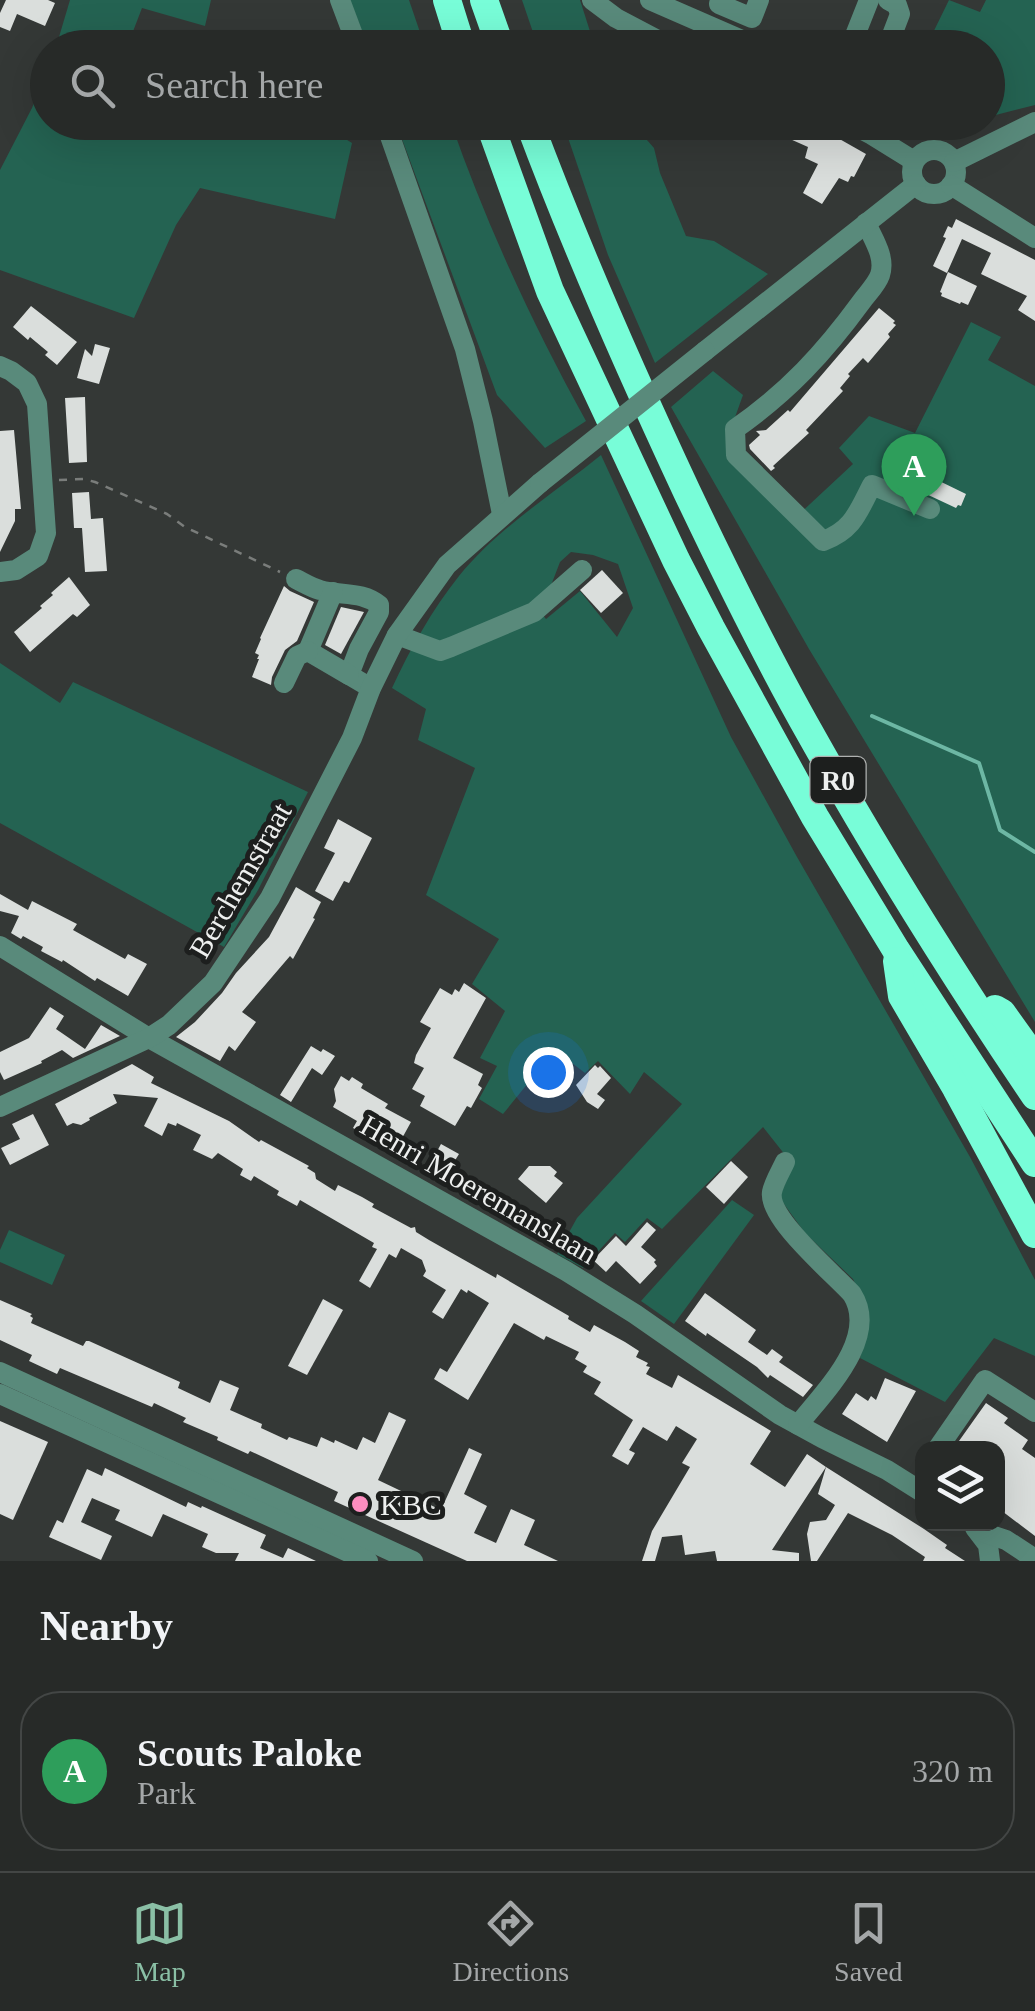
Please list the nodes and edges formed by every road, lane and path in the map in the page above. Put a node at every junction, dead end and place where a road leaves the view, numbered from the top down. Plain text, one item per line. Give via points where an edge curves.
1 (340, 0) edge
2 (446, 0) edge
3 (484, 0) edge
4 (592, 0) edge
5 (650, 0) edge
6 (760, 0) edge
7 (869, 0) edge
8 (888, 0) edge
9 (727, 5) edge
10 (351, 30) edge
11 (456, 30) edge
12 (495, 30) edge
13 (639, 30) edge
14 (704, 30) edge
15 (723, 30) edge
16 (857, 30) edge
17 (894, 30) edge
18 (1035, 122) edge
19 (1005, 137) edge
20 (391, 140) edge
21 (495, 140) edge
22 (536, 140) edge
23 (881, 140) edge
24 (999, 140) edge
25 (914, 162) junction
26 (954, 162) junction
27 (916, 184) junction
28 (951, 185) junction
29 (866, 224) junction
30 (1035, 238) edge
31 (0, 366) edge
32 (43, 479) junction
33 (930, 510) dead end
34 (502, 514) junction
35 (582, 570) dead end
36 (0, 572) edge
37 (296, 579) joint
38 (333, 592) junction
39 (397, 635) junction
40 (308, 651) junction
41 (349, 675) junction
42 (284, 683) dead end
43 (372, 688) junction
44 (0, 946) edge
45 (896, 950) junction
46 (968, 993) junction
47 (149, 1038) junction
48 (1035, 1059) edge
49 (1035, 1096) edge
50 (0, 1107) edge
51 (786, 1162) dead end
52 (1035, 1164) edge
53 (1035, 1234) edge
54 (0, 1372) edge
55 (0, 1394) edge
56 (1035, 1412) edge
57 (798, 1425) junction
58 (943, 1441) edge
59 (175, 1463) junction
60 (915, 1481) edge
61 (976, 1531) edge
62 (983, 1531) edge
63 (1035, 1559) edge
64 (368, 1561) edge
65 (413, 1561) edge
66 (990, 1561) edge

1 - 10 street
2 - 11 highway
3 - 12 highway
4 - 13 street
5 - 14 street
6 - 9 street via 752,18
7 - 16 street
8 - 17 street via 900,14
9 - 15 street
18 - 19 street
20 - 34 street via 464,350
21 - 45 highway, R0 via 550,291 676,560 772,742
22 - 46 highway, R0 via 640,392 746,612 818,747
23 - 25 street
24 - 26 street
25 - 26 street via 936,150
25 - 27 street
26 - 28 street
27 - 28 street via 937,193
27 - 29 street, Berchemstraat
28 - 30 street
29 - 33 street via 881,255 880,276 802,375 735,429 736,455 823,541 850,526 872,485
29 - 34 street, Berchemstraat, bridge
31 - 32 street via 26,383 38,404
32 - 36 street via 46,533 38,556
32 - 37 path via 95,482
34 - 39 street, Berchemstraat via 447,565
35 - 39 street via 534,612 440,651
37 - 38 street
38 - 40 street
38 - 41 street via 379,605
39 - 43 street, Berchemstraat
40 - 41 street
40 - 42 street via 297,656
41 - 43 street
43 - 47 street, Berchemstraat via 260,915 213,983
44 - 47 street, Henri Moeremanslaan
45 - 52 highway, R0
45 - 53 highway via 902,996
46 - 48 highway via 1002,1013
46 - 49 highway, R0
47 - 50 street, Berchemstraat
47 - 57 street, Henri Moeremanslaan via 601,1292
51 - 57 street via 772,1203 852,1294 859,1315 848,1360
54 - 59 street
55 - 59 street
56 - 58 street via 985,1380
57 - 60 street, Henri Moeremanslaan
59 - 64 street
59 - 65 street
61 - 66 street
62 - 63 street

